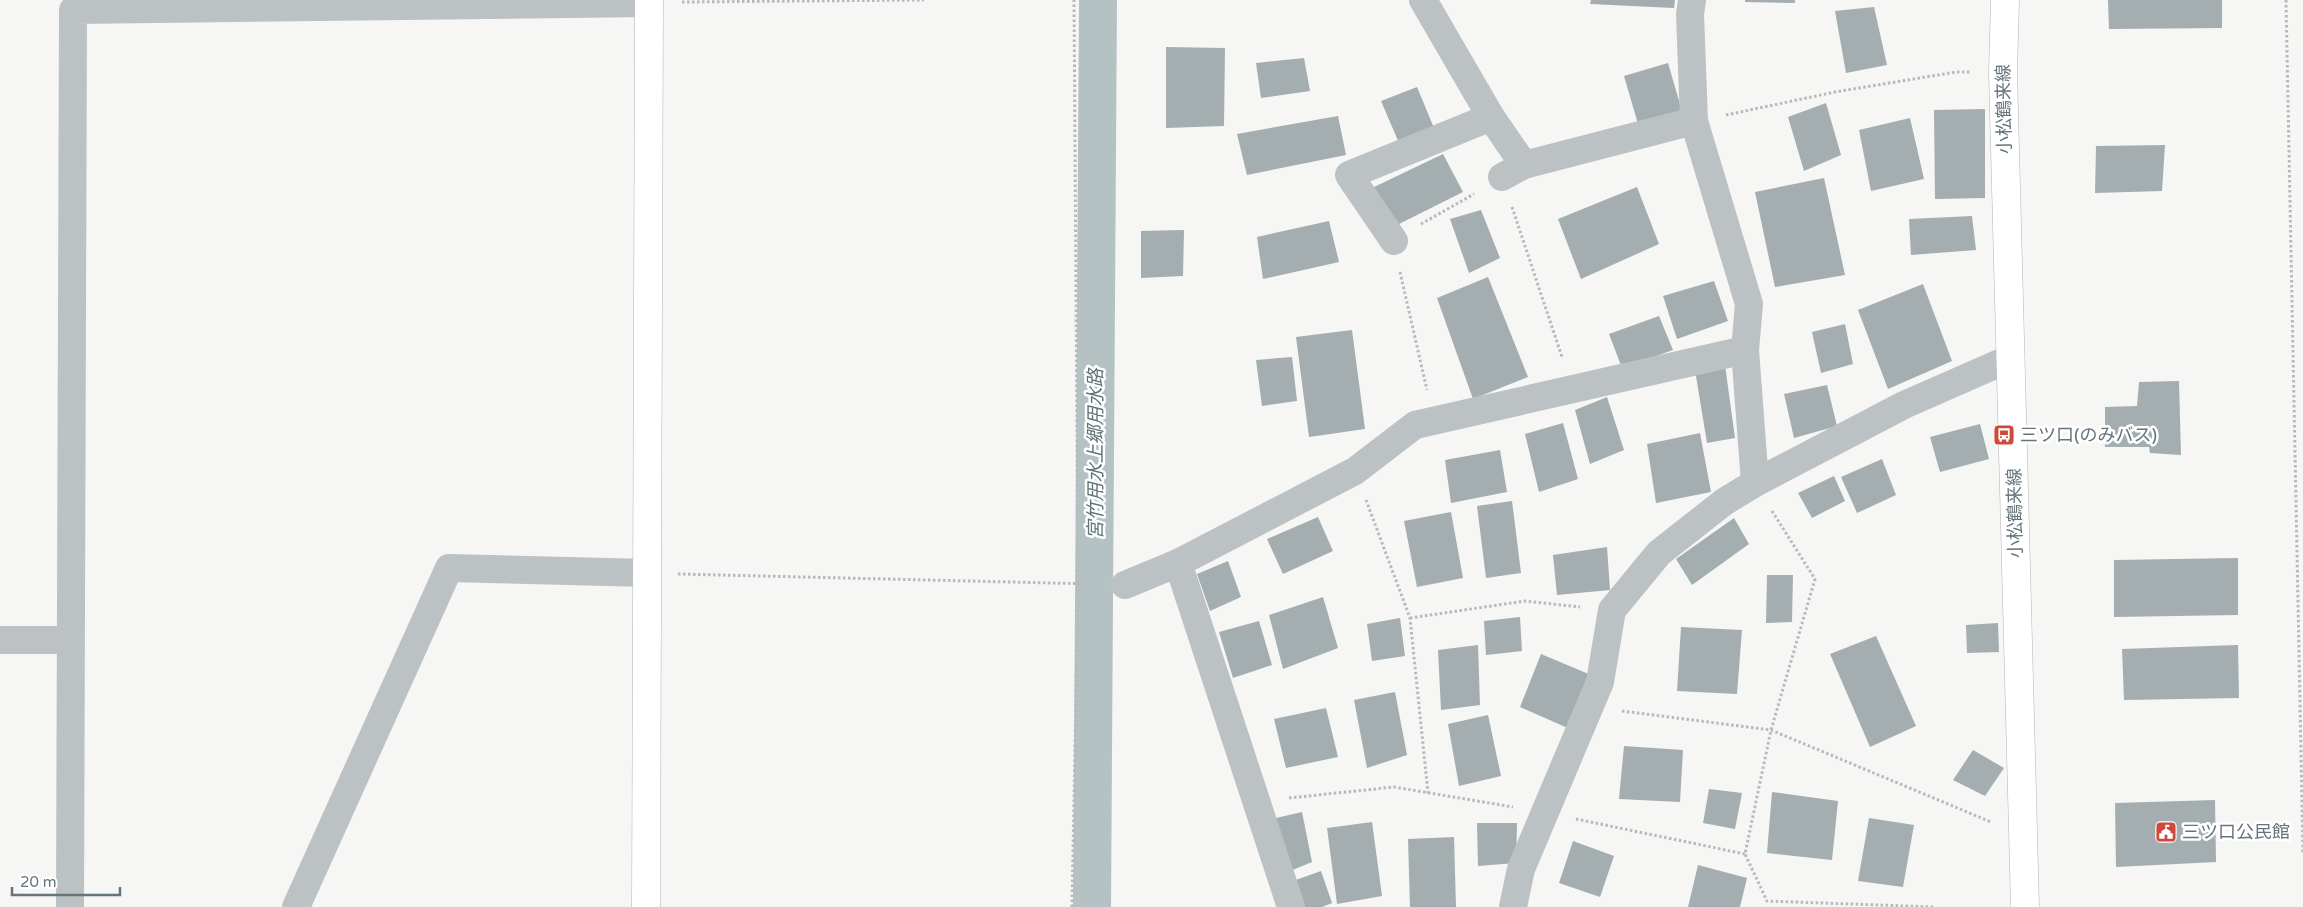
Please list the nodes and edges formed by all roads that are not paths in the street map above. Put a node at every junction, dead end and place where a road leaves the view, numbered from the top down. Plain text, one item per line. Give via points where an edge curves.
1 (1423, 0) edge
2 (1692, 0) edge
3 (2005, 0) edge
4 (649, 1) edge
5 (73, 5) edge
6 (1491, 117) junction
7 (1694, 122) junction
8 (1394, 241) road end
9 (1745, 350) junction
10 (2011, 358) junction
11 (1755, 483) junction
12 (1178, 562) junction
13 (647, 573) junction
14 (1125, 585) dead end
15 (0, 640) edge
16 (71, 640) junction
17 (70, 907) edge
18 (296, 907) edge
19 (646, 907) edge
20 (1291, 907) edge
21 (1513, 907) edge
22 (2025, 907) edge

1 - 6 street
2 - 7 street
3 - 10 main road, 小松鶴来線 via 2003,73
4 - 5 street
4 - 13 main road
5 - 16 street
6 - 7 street via 1513,171
6 - 8 street via 1349,175
7 - 9 street via 1749,304
9 - 11 street
9 - 12 street via 1415,425 1354,471
10 - 11 street via 1904,405
10 - 22 main road, 小松鶴来線
11 - 21 street via 1724,502 1660,553 1612,610 1600,682 1521,869
12 - 14 street
12 - 20 street
13 - 18 street via 450,568
13 - 19 main road
15 - 16 street
16 - 17 street

